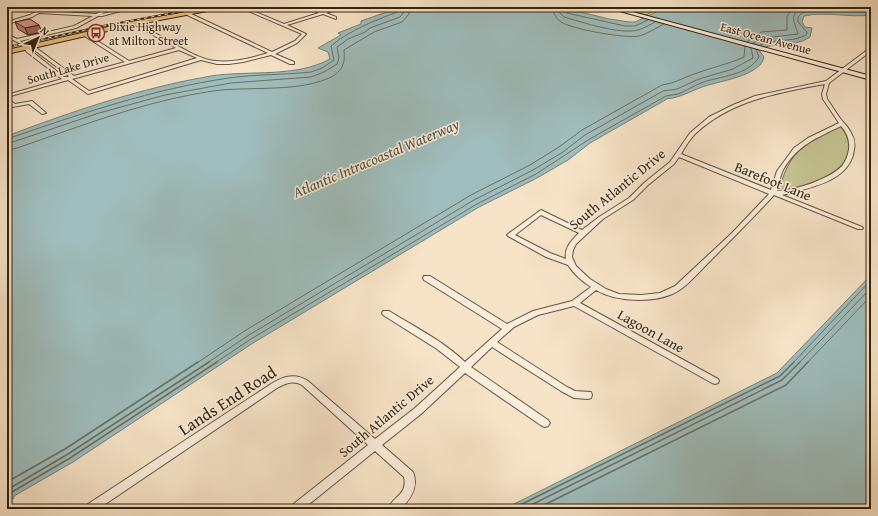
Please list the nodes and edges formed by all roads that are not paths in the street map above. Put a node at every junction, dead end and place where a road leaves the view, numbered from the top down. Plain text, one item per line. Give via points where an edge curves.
1 (47, 7) edge
2 (111, 7) edge
3 (134, 7) edge
4 (225, 7) edge
5 (241, 7) edge
6 (308, 7) edge
7 (343, 7) edge
8 (608, 7) edge
9 (40, 12) junction
10 (186, 13) junction
11 (323, 13) junction
12 (97, 15) junction
13 (335, 18) dead end
14 (7, 23) edge
15 (134, 23) junction
16 (283, 25) junction
17 (7, 30) edge
18 (84, 34) junction
19 (7, 35) edge
20 (18, 40) junction
21 (27, 47) junction
22 (180, 48) junction
23 (871, 50) edge
24 (7, 52) edge
25 (272, 54) junction
26 (202, 58) junction
27 (128, 62) junction
28 (292, 63) dead end
29 (844, 70) junction
30 (871, 78) edge
31 (69, 79) junction
32 (825, 82) junction
33 (7, 96) edge
34 (7, 99) edge
35 (44, 113) dead end
36 (842, 124) junction
37 (679, 155) junction
38 (773, 193) junction
39 (860, 228) dead end
40 (583, 233) junction
41 (572, 263) junction
42 (427, 278) dead end
43 (595, 287) junction
44 (575, 304) junction
45 (386, 313) dead end
46 (507, 328) junction
47 (492, 343) junction
48 (465, 366) junction
49 (715, 381) dead end
50 (588, 395) dead end
51 (545, 423) dead end
52 (376, 444) junction
53 (90, 509) edge
54 (295, 509) edge
55 (393, 509) edge

1 - 9 street
2 - 12 street
3 - 12 street
4 - 10 main road
5 - 16 street
6 - 11 street
7 - 11 street
8 - 29 main road, East Ocean Avenue
9 - 12 street
9 - 14 street
10 - 15 main road
10 - 25 street
11 - 13 street
11 - 16 street
12 - 20 street via 75,27
15 - 18 main road
15 - 22 street
16 - 25 street via 304,34 293,45
17 - 20 street via 20,39
18 - 21 main road
18 - 27 street
19 - 20 street
20 - 21 street
21 - 24 main road
21 - 31 street via 28,51 63,78
22 - 26 street
22 - 27 street, South Lake Drive
23 - 29 street, South Atlantic Drive
25 - 26 street via 214,63
25 - 28 street
26 - 31 street via 88,92
27 - 31 street, South Lake Drive
29 - 30 main road, East Ocean Avenue
29 - 32 street, South Atlantic Drive
31 - 33 street, South Lake Drive
32 - 36 street via 825,98
32 - 37 street, South Atlantic Drive via 757,97 724,110 698,128
34 - 35 street via 14,106 30,102
36 - 38 street via 810,139 796,149 780,171
36 - 38 street via 849,132 852,146 852,153 845,165 835,175 819,183
37 - 38 street, Barefoot Lane
37 - 40 street, South Atlantic Drive via 631,198
38 - 39 street, Barefoot Lane
38 - 43 street via 678,288 661,295 641,298 618,296
40 - 41 street, South Atlantic Drive via 570,250
40 - 41 street via 541,212 510,235 548,255
41 - 43 street
42 - 46 street
43 - 44 street, South Atlantic Drive
44 - 46 street, South Atlantic Drive via 528,316
44 - 49 street, Lagoon Lane
45 - 48 street
46 - 47 street, South Atlantic Drive
47 - 48 street, South Atlantic Drive
47 - 50 street via 564,389 574,394
48 - 51 street
48 - 52 street, South Atlantic Drive via 418,411
52 - 53 street, Lands End Road via 306,383 288,379
52 - 54 street, South Atlantic Drive
52 - 55 street, Lands End Road via 409,475 411,482 408,495

